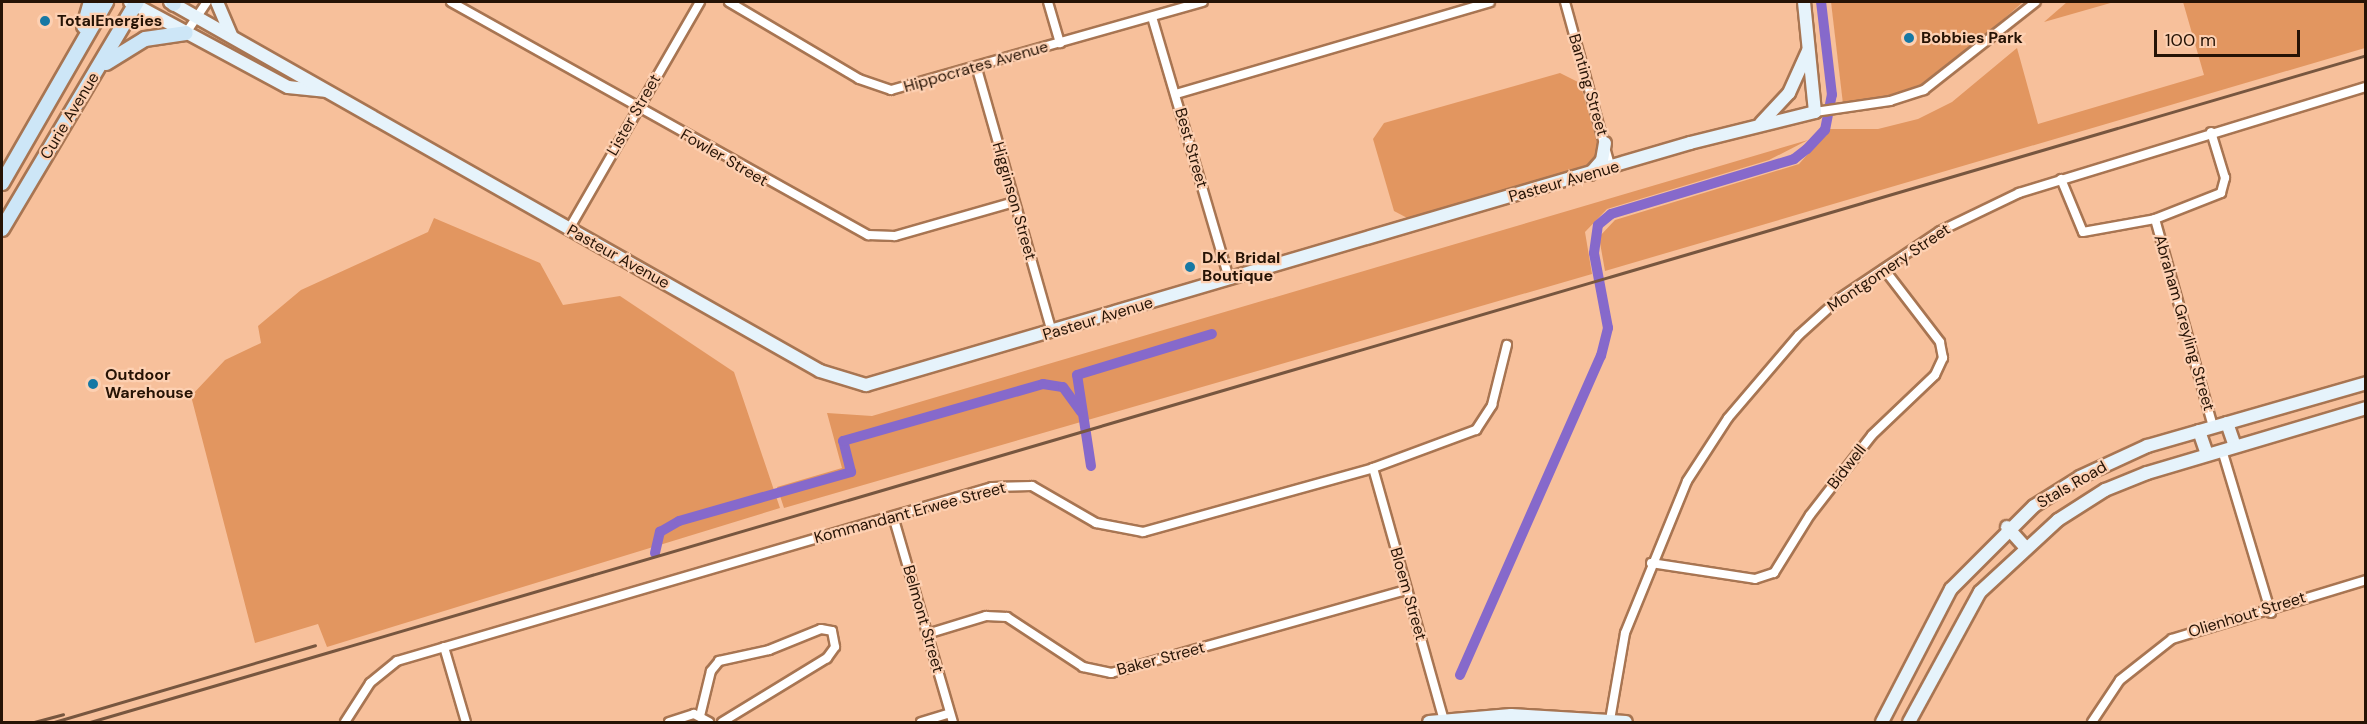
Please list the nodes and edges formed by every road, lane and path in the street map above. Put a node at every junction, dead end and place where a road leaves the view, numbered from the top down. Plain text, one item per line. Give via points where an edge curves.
1 (91, 2) edge
2 (106, 2) edge
3 (134, 2) edge
4 (172, 2) edge
5 (207, 2) edge
6 (217, 2) edge
7 (451, 2) edge
8 (700, 2) edge
9 (729, 2) edge
10 (1048, 2) edge
11 (1203, 2) edge
12 (1490, 2) edge
13 (1565, 2) edge
14 (1804, 2) edge
15 (2036, 2) edge
16 (198, 17) junction
17 (1152, 17) junction
18 (186, 33) junction
19 (231, 35) junction
20 (1060, 43) junction
21 (1810, 45) junction
22 (977, 69) junction
23 (95, 76) junction
24 (62, 78) junction
25 (2366, 87) edge
26 (326, 92) junction
27 (1176, 94) junction
28 (638, 109) junction
29 (1817, 112) junction
30 (1760, 123) junction
31 (2211, 132) junction
32 (1605, 143) junction
33 (1611, 169) junction
34 (1589, 175) junction
35 (2061, 179) junction
36 (2, 183) edge
37 (1014, 202) junction
38 (2155, 219) junction
39 (2, 229) edge
40 (569, 229) junction
41 (1884, 269) junction
42 (1229, 279) junction
43 (1052, 333) junction
44 (1507, 345) dead end
45 (2366, 383) edge
46 (2366, 408) edge
47 (2227, 423) junction
48 (2213, 427) junction
49 (2199, 431) junction
50 (2235, 446) junction
51 (2222, 450) junction
52 (2207, 454) junction
53 (1373, 468) junction
54 (893, 516) junction
55 (2007, 527) junction
56 (2025, 547) junction
57 (1651, 563) junction
58 (2366, 579) edge
59 (1407, 590) junction
60 (2270, 610) junction
61 (927, 634) junction
62 (444, 647) junction
63 (1919, 706) junction
64 (950, 713) junction
65 (700, 716) junction
66 (1452, 720) edge
67 (1590, 720) edge
68 (1429, 722) edge
69 (1619, 722) edge
70 (1882, 722) edge
71 (345, 723) edge
72 (466, 723) edge
73 (669, 723) edge
74 (709, 723) edge
75 (723, 723) edge
76 (921, 723) edge
77 (953, 723) edge
78 (1909, 723) edge
79 (1914, 723) edge
80 (2092, 723) edge

1 - 24 main road
2 - 24 main road, Curie Avenue
3 - 18 street, Pasteur Avenue
3 - 23 main road, Curie Avenue
4 - 16 street, Pasteur Avenue
5 - 16 street
6 - 19 street
7 - 28 street, Fowler Street
8 - 28 street, Lister Street
9 - 22 street, Hippocrates Avenue via 877,87 910,89
10 - 20 street
11 - 17 street, Hippocrates Avenue
12 - 27 street
13 - 32 street, Banting Street
14 - 21 street
15 - 29 street via 1924,90
16 - 18 street
16 - 19 street, Pasteur Avenue
17 - 20 street, Hippocrates Avenue
17 - 27 street, Best Street
18 - 23 main road via 134,43
18 - 26 street, Pasteur Avenue via 288,87
19 - 26 street, Pasteur Avenue via 306,75
20 - 22 street, Hippocrates Avenue
21 - 29 street
21 - 30 street via 1799,78
22 - 37 street, Higginson Street
23 - 39 main road, Curie Avenue
24 - 36 main road, Curie Avenue
25 - 31 street, Montgomery Street
26 - 40 street, Pasteur Avenue
27 - 42 street, Best Street
28 - 37 street, Fowler Street via 868,235 895,236
28 - 40 street, Lister Street
29 - 30 street, Pasteur Avenue
30 - 33 street, Pasteur Avenue
31 - 35 street, Montgomery Street
31 - 38 street, Abraham Greyling Street via 2225,178 2221,193
32 - 33 street, Banting Street
32 - 34 street via 1602,159
33 - 34 street, Pasteur Avenue
34 - 42 street, Pasteur Avenue
35 - 38 street, Abraham Greyling Street via 2083,232
35 - 41 street, Montgomery Street via 1990,205
37 - 43 street, Higginson Street
38 - 48 street, Abraham Greyling Street
40 - 43 street, Pasteur Avenue via 820,371 853,384 879,383
41 - 57 street, Montgomery Street via 1799,335 1728,418 1687,481
41 - 57 street, Bidwell via 1940,342 1943,358 1935,375 1872,435 1810,515 1774,573 1755,579
42 - 43 street, Pasteur Avenue
44 - 53 street, Kommandant Erwee Street via 1492,405 1476,430
45 - 47 street, Stals Road
46 - 50 street, Stals Road
47 - 48 street, Stals Road
47 - 50 street
48 - 49 street, Stals Road
49 - 52 street
49 - 55 street, Stals Road via 2147,446 2080,477
50 - 51 street, Stals Road
51 - 52 street, Stals Road
51 - 60 street
52 - 56 street, Stals Road via 2105,490
53 - 54 street, Kommandant Erwee Street via 1143,532 1096,523 1022,484 992,487
53 - 59 street, Bloem Street
54 - 61 street, Belmont Street
54 - 62 street, Kommandant Erwee Street
55 - 56 street
55 - 70 street, Stals Road via 1951,589
56 - 63 street, Stals Road via 1980,592
57 - 69 street, Montgomery Street via 1625,633
58 - 60 street, Olienhout Street
59 - 61 street, Baker Street via 1111,673 1083,668 1007,617 986,616
59 - 66 street, Bloem Street
60 - 80 street, Olienhout Street via 2172,639 2120,680
61 - 64 street, Belmont Street
62 - 71 street, Kommandant Erwee Street via 387,667 356,700
62 - 72 street
63 - 78 street, Stals Road
63 - 79 street
64 - 76 street
64 - 77 street, Belmont Street
65 - 73 street
65 - 74 street
65 - 75 street via 711,671 719,661 768,650 821,629 832,632 835,647 827,658
66 - 67 street
66 - 68 street
67 - 69 street

